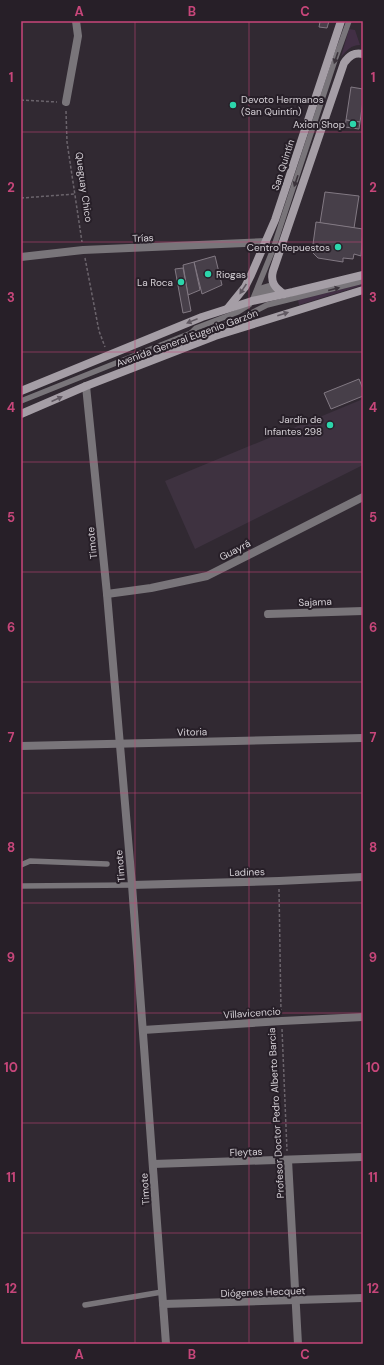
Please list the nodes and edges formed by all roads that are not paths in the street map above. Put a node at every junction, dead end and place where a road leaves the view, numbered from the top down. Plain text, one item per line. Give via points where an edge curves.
1 (76, 21) edge
2 (341, 21) edge
3 (349, 21) edge
4 (363, 54) edge
5 (66, 102) road end
6 (266, 242) junction
7 (21, 257) edge
8 (363, 274) edge
9 (363, 281) edge
10 (363, 290) edge
11 (284, 294) junction
12 (252, 301) junction
13 (228, 308) junction
14 (191, 333) junction
15 (86, 386) junction
16 (21, 391) edge
17 (21, 401) edge
18 (21, 414) edge
19 (363, 497) edge
20 (107, 594) junction
21 (363, 611) edge
22 (268, 614) dead end
23 (363, 738) edge
24 (120, 743) junction
25 (21, 746) edge
26 (107, 864) dead end
27 (21, 865) edge
28 (363, 877) edge
29 (132, 885) junction
30 (21, 886) edge
31 (363, 1017) edge
32 (143, 1030) junction
33 (363, 1157) edge
34 (288, 1160) junction
35 (153, 1164) junction
36 (162, 1292) junction
37 (363, 1298) edge
38 (296, 1301) junction
39 (163, 1304) junction
40 (85, 1305) dead end
41 (166, 1344) edge
42 (298, 1344) edge

1 - 5 street via 78,36
2 - 6 main road, San Quintín
3 -> 12 lane, San Quintín via 272,252
4 - 11 main road via 354,54 344,63 271,277 273,285
6 - 7 street, Trías via 83,250
6 -> 13 main road, San Quintín via 245,287
8 - 11 main road, Avenida General Eugenio Garzón
14 -> 9 lane, Avenida General Eugenio Garzón via 198,334 234,322 267,306
15 -> 10 main road, Avenida General Eugenio Garzón via 227,332
11 - 12 main road, Avenida General Eugenio Garzón
12 - 13 main road, Avenida General Eugenio Garzón
12 - 14 lane, Avenida General Eugenio Garzón via 238,312 196,328
13 -> 16 main road, Avenida General Eugenio Garzón
14 - 17 lane, Avenida General Eugenio Garzón
18 -> 15 main road, Avenida General Eugenio Garzón
15 - 20 street, Timote
19 - 20 street, Guayrá via 207,576
20 - 24 street, Timote
21 - 22 street, Sajama
23 - 24 street, Vitoria
24 - 25 street, Vitoria
24 - 29 street, Timote
26 - 27 lane via 30,861
28 - 29 street, Ladines
29 - 30 lane
29 - 32 street, Timote
31 - 32 street, Villavicencio
32 - 35 street, Timote
33 - 34 street, Fleytas
34 - 35 street, Fleytas
34 - 38 street, Profesor Doctor Pedro Alberto Barcia
35 - 36 street, Timote
36 - 39 street, Timote
36 - 40 lane
37 - 38 street, Diógenes Hecquet
38 - 39 street, Diógenes Hecquet
38 - 42 street, Profesor Doctor Pedro Alberto Barcia
39 - 41 street, Timote

